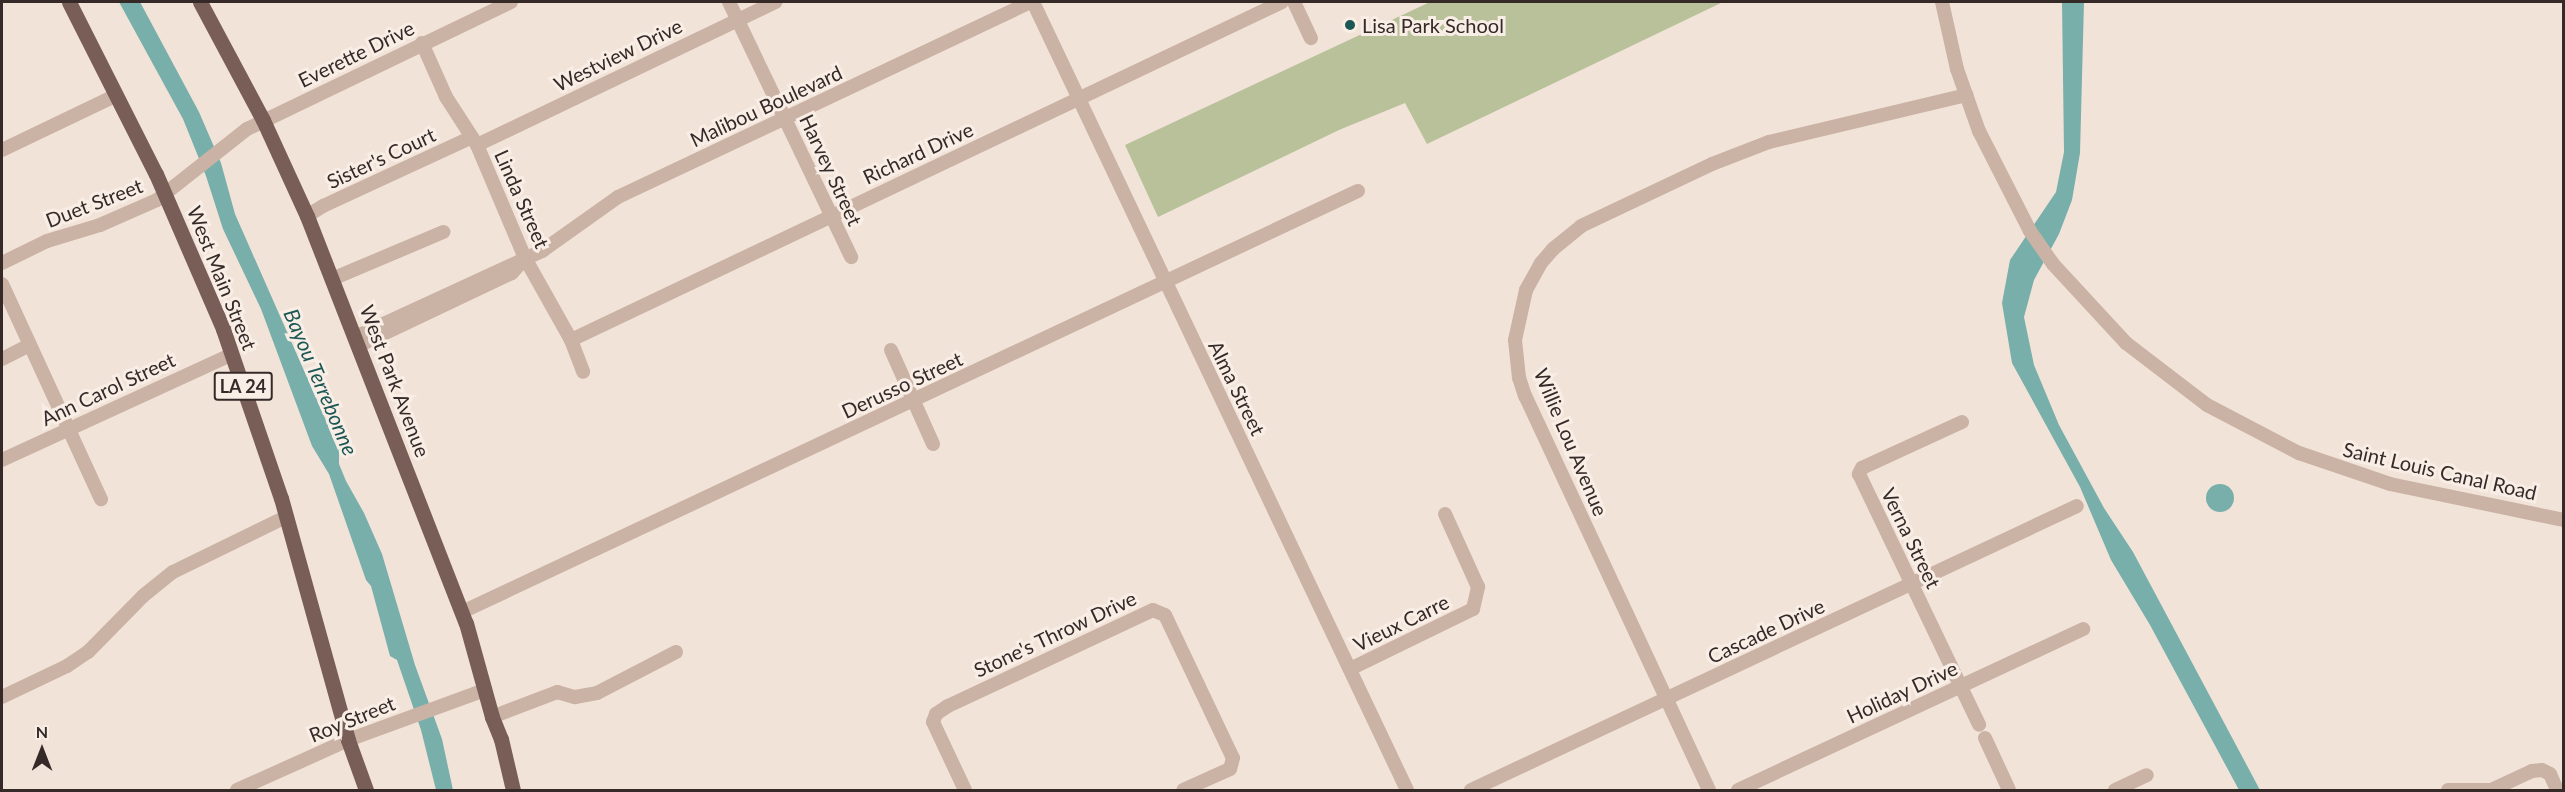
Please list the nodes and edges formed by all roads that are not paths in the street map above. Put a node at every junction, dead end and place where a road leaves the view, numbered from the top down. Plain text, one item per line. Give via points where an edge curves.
1 (69, 2) edge
2 (204, 2) edge
3 (511, 2) edge
4 (729, 2) edge
5 (776, 2) edge
6 (1032, 2) edge
7 (1282, 2) edge
8 (1294, 2) edge
9 (1942, 2) edge
10 (738, 20) junction
11 (1311, 38) dead end
12 (422, 44) junction
13 (117, 95) junction
14 (1965, 95) junction
15 (1079, 98) junction
16 (786, 118) junction
17 (263, 120) junction
18 (474, 141) junction
19 (222, 149) joint
20 (2, 150) edge
21 (1358, 191) dead end
22 (165, 195) junction
23 (307, 216) junction
24 (831, 216) junction
25 (443, 232) dead end
26 (851, 257) dead end
27 (525, 258) junction
28 (2, 263) edge
29 (332, 279) junction
30 (1166, 283) junction
31 (2, 284) edge
32 (571, 340) junction
33 (357, 341) junction
34 (30, 345) junction
35 (891, 350) dead end
36 (232, 354) junction
37 (2, 358) edge
38 (582, 372) dead end
39 (914, 401) junction
40 (1962, 422) dead end
41 (68, 428) junction
42 (933, 444) dead end
43 (2, 460) edge
44 (101, 499) dead end
45 (2077, 506) dead end
46 (1445, 514) dead end
47 (286, 517) junction
48 (2564, 520) edge
49 (1912, 584) junction
50 (462, 612) junction
51 (2083, 629) dead end
52 (676, 652) dead end
53 (1350, 669) junction
54 (1961, 686) junction
55 (485, 690) junction
56 (2, 698) edge
57 (1666, 699) junction
58 (492, 717) junction
59 (348, 740) junction
60 (2147, 775) dead end
61 (237, 790) edge
62 (366, 790) edge
63 (513, 790) edge
64 (965, 790) edge
65 (1183, 790) edge
66 (1407, 790) edge
67 (1470, 790) edge
68 (1709, 790) edge
69 (1738, 790) edge
70 (2009, 790) edge
71 (2115, 790) edge
72 (2448, 790) edge
73 (2557, 790) edge

1 - 13 main road, West Main Street / LA 24
2 - 17 main road, West Park Avenue
3 - 12 street, Everette Drive
4 - 10 street, Harvey Street
5 - 10 street, Westview Drive
6 - 15 street, Alma Street
6 - 16 street, Malibou Boulevard
7 - 15 street, Richard Drive
8 - 11 street
9 - 14 street, Saint Louis Canal Road
10 - 16 street, Harvey Street
10 - 18 street, Westview Drive
12 - 17 street, Everette Drive
12 - 18 street, Linda Street via 446,97
13 - 20 street
13 - 22 main road, West Main Street / LA 24
14 - 48 street, Saint Louis Canal Road via 1992,160 2030,231 2053,264 2126,343 2207,405 2265,437 2331,466 2390,484
14 - 57 street, Willie Lou Avenue via 1796,135 1727,158 1581,226 1553,249 1532,278 1521,306 1515,340 1519,378
15 - 24 street, Richard Drive
15 - 30 street, Alma Street
16 - 24 street, Harvey Street
16 - 27 street, Malibou Boulevard via 613,201 542,251
17 - 19 street, Everette Drive
17 - 23 main road, West Park Avenue
18 - 23 street, Sister's Court
18 - 27 street, Linda Street
19 - 22 street, Duet Street
21 - 30 street, Derusso Street
22 - 28 street, Duet Street via 124,216 47,241
22 - 36 main road, West Main Street / LA 24
23 - 29 main road, West Park Avenue
24 - 26 street, Harvey Street
24 - 32 street, Richard Drive
25 - 29 street
27 - 32 street, Linda Street
27 - 33 street, Malibou Boulevard via 512,273
29 - 33 main road, West Park Avenue
30 - 39 street, Derusso Street
30 - 53 street, Alma Street
31 - 34 street
32 - 38 street, Linda Street
33 - 50 main road, West Park Avenue
34 - 37 street
34 - 41 street
35 - 39 street
36 - 41 street, Ann Carol Street
36 - 47 main road, West Main Street / LA 24
39 - 42 street
39 - 50 street, Derusso Street
40 - 49 street, Verna Street via 1860,471
41 - 43 street, Ann Carol Street
41 - 44 street
45 - 49 street, Cascade Drive
46 - 53 street, Vieux Carre via 1478,587 1473,609
47 - 56 street via 174,572 143,596 88,652
47 - 59 main road, West Main Street / LA 24
49 - 54 street, Verna Street
49 - 57 street, Cascade Drive
50 - 55 main road, West Park Avenue
51 - 54 street, Holiday Drive
52 - 58 street via 597,693 575,697 557,692
53 - 66 street, Alma Street
54 - 69 street, Holiday Drive
54 - 70 street, Verna Street
55 - 58 main road, West Park Avenue
55 - 59 street, Roy Street
57 - 67 street, Cascade Drive
57 - 68 street, Willie Lou Avenue
58 - 63 main road, West Park Avenue
59 - 61 street, Roy Street
59 - 62 main road, West Main Street / LA 24
60 - 71 street
64 - 65 street, Stone's Throw Drive via 933,722 936,714 1153,610 1165,615 1233,758 1230,769
72 - 73 street via 2491,790 2542,770 2550,774

